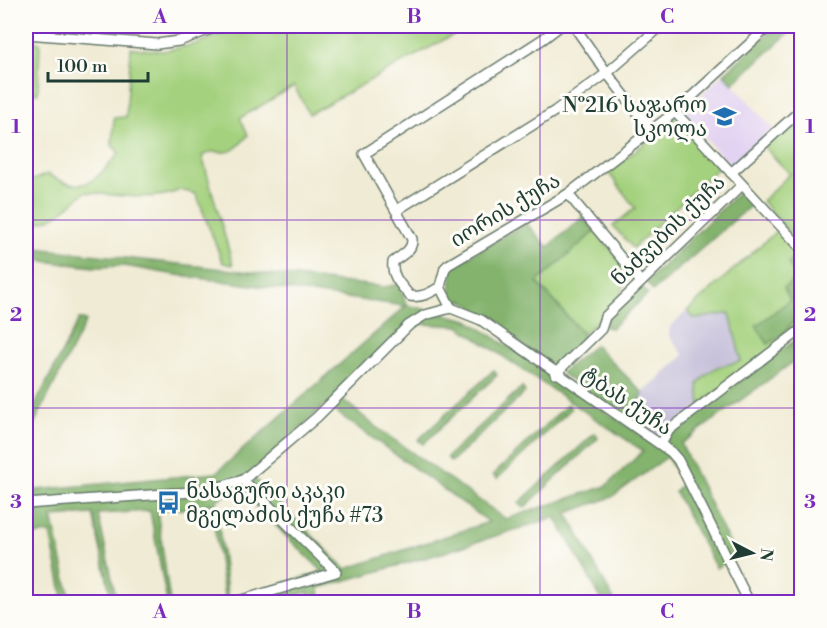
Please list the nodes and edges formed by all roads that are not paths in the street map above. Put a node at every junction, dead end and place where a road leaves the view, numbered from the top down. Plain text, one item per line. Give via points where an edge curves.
1 (219, 26) edge
2 (560, 26) edge
3 (574, 26) edge
4 (661, 26) edge
5 (769, 26) edge
6 (26, 34) edge
7 (607, 73) junction
8 (801, 109) edge
9 (675, 112) junction
10 (652, 131) junction
11 (731, 173) junction
12 (742, 185) junction
13 (568, 194) junction
14 (397, 210) junction
15 (801, 249) edge
16 (641, 282) junction
17 (440, 287) junction
18 (451, 308) junction
19 (801, 329) edge
20 (555, 374) junction
21 (661, 444) junction
22 (243, 480) junction
23 (26, 504) edge
24 (235, 603) edge
25 (749, 603) edge

1 - 6 street via 157,44
2 - 14 street via 364,154
3 - 7 street
4 - 7 street
5 - 9 street, იორის ქუჩა
7 - 10 street
7 - 14 street via 555,111
8 - 11 street
9 - 10 street, იორის ქუჩა
9 - 11 street, ნაძვების ქუჩა
10 - 13 street, იორის ქუჩა
11 - 12 street, ნაძვების ქუჩა
12 - 15 street
12 - 16 street, ნაძვების ქუჩა
13 - 16 street
13 - 17 street, იორის ქუჩა via 452,262 445,268
14 - 17 street via 413,245 393,262 392,271 410,296 427,295
16 - 20 street, ნაძვების ქუჩა
17 - 18 street
18 - 20 street, ტბას ქუჩა via 481,320
18 - 22 street via 425,315 409,325 317,417
19 - 21 street via 669,430
20 - 21 street, ტბას ქუჩა
21 - 25 street, ტბას ქუჩა via 678,460
22 - 23 street via 207,491
22 - 24 street via 336,572

